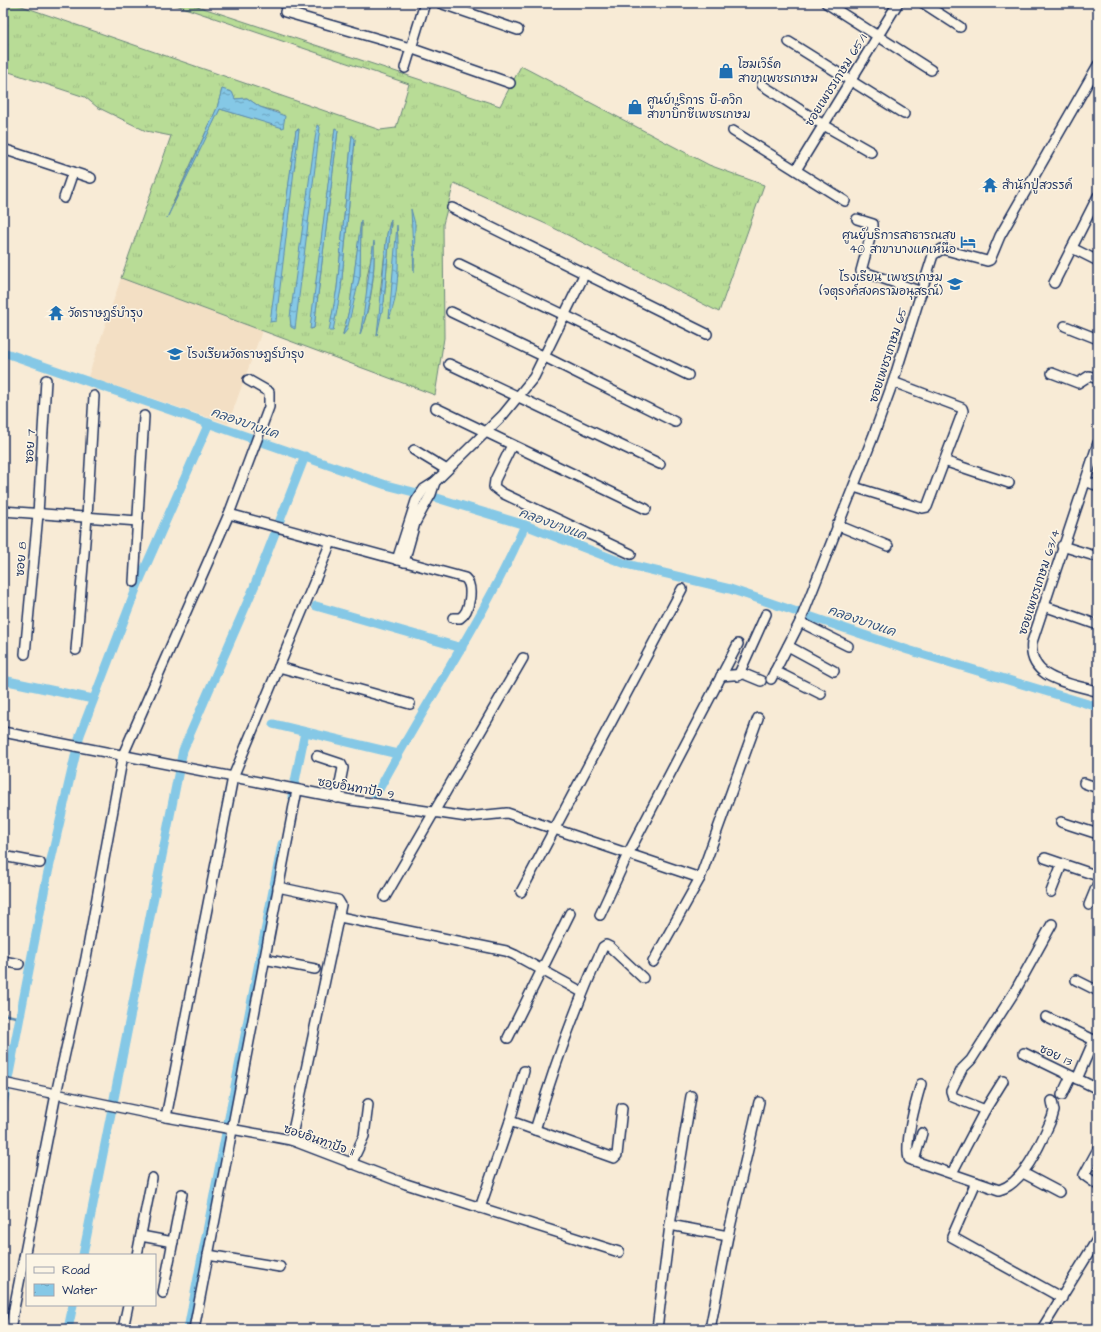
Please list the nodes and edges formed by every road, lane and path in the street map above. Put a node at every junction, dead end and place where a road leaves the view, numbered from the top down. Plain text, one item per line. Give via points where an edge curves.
1 (425, 3) edge
2 (440, 3) edge
3 (826, 3) edge
4 (898, 3) edge
5 (923, 3) edge
6 (285, 12) dead end
7 (960, 26) dead end
8 (518, 30) dead end
9 (877, 37) junction
10 (789, 42) dead end
11 (410, 48) junction
12 (1098, 65) edge
13 (405, 68) dead end
14 (931, 70) dead end
15 (850, 79) junction
16 (510, 84) dead end
17 (762, 85) dead end
18 (904, 114) dead end
19 (822, 124) junction
20 (733, 131) dead end
21 (3, 149) edge
22 (872, 152) dead end
23 (796, 170) junction
24 (73, 172) junction
25 (92, 178) dead end
26 (1098, 196) edge
27 (64, 198) dead end
28 (845, 201) dead end
29 (452, 208) dead end
30 (857, 219) dead end
31 (1072, 248) junction
32 (1098, 261) edge
33 (459, 264) dead end
34 (585, 274) junction
35 (1054, 283) dead end
36 (922, 292) junction
37 (451, 312) dead end
38 (565, 315) junction
39 (1065, 326) dead end
40 (707, 334) dead end
41 (1098, 339) edge
42 (545, 357) junction
43 (449, 364) dead end
44 (1052, 373) dead end
45 (688, 375) dead end
46 (1098, 379) edge
47 (46, 380) dead end
48 (248, 380) dead end
49 (893, 382) junction
50 (94, 396) dead end
51 (519, 397) junction
52 (436, 408) dead end
53 (144, 416) dead end
54 (675, 422) dead end
55 (485, 432) junction
56 (1098, 442) edge
57 (512, 445) junction
58 (414, 450) dead end
59 (944, 461) junction
60 (660, 464) dead end
61 (447, 470) junction
62 (1085, 481) junction
63 (1009, 482) dead end
64 (1098, 486) edge
65 (854, 487) junction
66 (428, 492) junction
67 (646, 509) dead end
68 (3, 511) edge
69 (38, 514) junction
70 (229, 514) junction
71 (87, 517) junction
72 (138, 521) junction
73 (412, 522) junction
74 (837, 525) junction
75 (331, 542) junction
76 (888, 546) dead end
77 (1062, 546) junction
78 (631, 554) dead end
79 (1098, 557) edge
80 (400, 561) junction
81 (134, 582) dead end
82 (682, 588) dead end
83 (1044, 606) junction
84 (766, 614) dead end
85 (453, 618) dead end
86 (800, 621) junction
87 (1098, 625) edge
88 (738, 644) dead end
89 (788, 646) junction
90 (848, 646) dead end
91 (76, 650) dead end
92 (25, 654) dead end
93 (523, 658) dead end
94 (279, 666) junction
95 (834, 671) dead end
96 (721, 676) junction
97 (738, 676) junction
98 (761, 682) dead end
99 (1096, 691) dead end
100 (821, 694) dead end
101 (410, 704) dead end
102 (758, 718) dead end
103 (3, 732) edge
104 (123, 755) junction
105 (316, 756) dead end
106 (232, 777) junction
107 (1084, 783) dead end
108 (1098, 788) edge
109 (297, 790) junction
110 (337, 798) junction
111 (434, 813) junction
112 (1061, 822) dead end
113 (553, 829) junction
114 (1098, 834) edge
115 (628, 854) junction
116 (3, 856) edge
117 (1045, 858) dead end
118 (40, 863) dead end
119 (1062, 864) junction
120 (1098, 876) edge
121 (700, 878) junction
122 (1098, 883) edge
123 (278, 887) junction
124 (521, 892) dead end
125 (1051, 892) dead end
126 (385, 897) dead end
127 (1090, 904) dead end
128 (570, 913) dead end
129 (600, 915) dead end
130 (340, 916) junction
131 (1052, 924) dead end
132 (264, 959) junction
133 (3, 961) edge
134 (653, 962) dead end
135 (19, 964) dead end
136 (315, 969) dead end
137 (541, 969) junction
138 (643, 978) dead end
139 (1076, 980) dead end
140 (1098, 991) edge
141 (582, 992) junction
142 (1046, 1017) dead end
143 (508, 1038) dead end
144 (1096, 1041) edge
145 (1024, 1053) dead end
146 (524, 1071) dead end
147 (1074, 1077) junction
148 (1003, 1081) dead end
149 (7, 1084) edge
150 (921, 1084) dead end
151 (1098, 1089) edge
152 (56, 1094) junction
153 (1062, 1094) dead end
154 (691, 1096) dead end
155 (1052, 1101) dead end
156 (759, 1102) dead end
157 (368, 1104) dead end
158 (622, 1108) dead end
159 (985, 1110) junction
160 (166, 1117) junction
161 (510, 1121) junction
162 (229, 1129) junction
163 (535, 1130) junction
164 (922, 1133) dead end
165 (291, 1140) junction
166 (1098, 1149) edge
167 (914, 1161) junction
168 (351, 1164) junction
169 (952, 1173) junction
170 (1023, 1173) junction
171 (152, 1178) dead end
172 (976, 1182) junction
173 (1098, 1186) edge
174 (1060, 1192) dead end
175 (182, 1194) dead end
176 (480, 1208) junction
177 (670, 1225) junction
178 (141, 1236) junction
179 (728, 1236) junction
180 (1098, 1238) edge
181 (173, 1242) junction
182 (619, 1252) dead end
183 (137, 1254) edge
184 (208, 1255) junction
185 (280, 1267) dead end
186 (163, 1293) dead end
187 (1062, 1298) junction
188 (128, 1306) edge
189 (10, 1329) edge
190 (123, 1329) edge
191 (194, 1329) edge
192 (657, 1329) edge
193 (710, 1329) edge
194 (1042, 1329) edge

1 - 11 street
2 - 8 street
3 - 9 street
4 - 9 street, ซอยเพชรเกษม 65/1
5 - 7 street
6 - 11 street
9 - 14 street
9 - 15 street, ซอยเพชรเกษม 65/1
10 - 15 street
11 - 13 street
11 - 16 street
12 - 36 street, ซอยเพชรเกษม 65 via 1000,236 990,260 940,249 933,255
15 - 18 street
15 - 19 street, ซอยเพชรเกษม 65/1
17 - 19 street
19 - 22 street
19 - 23 street, ซอยเพชรเกษม 65/1
20 - 23 street
21 - 24 street
23 - 28 street
24 - 25 street
24 - 27 street
26 - 31 street
29 - 34 street
30 - 36 street via 873,224 860,271
31 - 32 street
31 - 35 street
33 - 38 street
34 - 38 street
34 - 40 street
36 - 49 street, ซอยเพชรเกษม 65
37 - 42 street
38 - 42 street
38 - 45 street
39 - 41 street
42 - 51 street
42 - 54 street
43 - 51 street
44 - 46 street via 1078,384 1089,376
47 - 69 street, ซอย 7
48 - 70 street via 269,392 268,407
49 - 59 street via 962,408
49 - 65 street, ซอยเพชรเกษม 65
50 - 71 street
51 - 55 street
51 - 60 street
52 - 55 street
53 - 72 street
55 - 57 street
55 - 61 street
56 - 62 street, ซอยเพชรเกษม 63/4
57 - 67 street
57 - 78 street via 494,487 502,494
58 - 61 street
59 - 63 street
59 - 65 street via 925,508
61 - 66 street
62 - 64 street
62 - 77 street, ซอยเพชรเกษม 63/4
65 - 74 street, ซอยเพชรเกษม 65
66 - 73 street via 424,506
66 - 73 street via 416,501
68 - 69 street
69 - 71 street
69 - 92 street, ซอย 8
70 - 75 street
70 - 104 street
71 - 72 street
71 - 91 street
72 - 81 street
73 - 80 street
74 - 76 street
74 - 86 street, ซอยเพชรเกษม 65
75 - 80 street
75 - 94 street
77 - 79 street
77 - 83 street, ซอยเพชรเกษม 63/4
80 - 85 street via 468,581 470,589 465,614 460,618
82 - 113 street
83 - 87 street
83 - 99 street, ซอยเพชรเกษม 63/4 via 1030,652 1034,664 1053,678
84 - 97 street
86 - 89 street, ซอยเพชรเกษม 65
86 - 90 street
88 - 96 street
89 - 95 street
89 - 100 street, ซอยเพชรเกษม 65 via 773,675
93 - 111 street
94 - 101 street
94 - 106 street
96 - 97 street
96 - 115 street
97 - 98 street via 749,675
102 - 121 street
103 - 104 street, ซอยอินทาปัจ 9
104 - 106 street, ซอยอินทาปัจ 9
104 - 152 street via 86,958
105 - 110 street via 341,764 343,768
106 - 109 street, ซอยอินทาปัจ 9
106 - 160 street
107 - 108 street
109 - 110 street, ซอยอินทาปัจ 9
109 - 123 street
110 - 111 street, ซอยอินทาปัจ 9
111 - 113 street, ซอยอินทาปัจ 9 via 467,818 507,813
111 - 126 street
112 - 114 street
113 - 115 street, ซอยอินทาปัจ 9
113 - 124 street
115 - 121 street, ซอยอินทาปัจ 9
115 - 129 street
116 - 118 street
117 - 119 street
119 - 120 street
119 - 125 street
121 - 134 street
122 - 127 street
123 - 130 street via 338,900 341,902
123 - 132 street
128 - 137 street
130 - 137 street via 506,952
130 - 165 street
131 - 159 street via 1015,992 971,1060 962,1069 951,1091 953,1097
132 - 136 street
132 - 162 street
133 - 135 street
137 - 141 street
137 - 143 street
138 - 141 street via 606,945
139 - 140 street
141 - 163 street via 556,1060
142 - 144 street
144 - 147 street
145 - 147 street, ซอย 13
146 - 161 street
147 - 151 street, ซอย 13
147 - 153 street
148 - 159 street
149 - 152 street, ซอยอินทาปัจ 11
150 - 167 street via 907,1154 909,1159
152 - 160 street, ซอยอินทาปัจ 11
152 - 189 street
154 - 177 street
155 - 170 street via 1052,1118
156 - 179 street
157 - 168 street via 364,1136
158 - 163 street via 617,1155 614,1158
159 - 169 street
160 - 162 street, ซอยอินทาปัจ 11
161 - 163 street
161 - 176 street
162 - 165 street, ซอยอินทาปัจ 11
162 - 184 street
164 - 167 street
165 - 168 street, ซอยอินทาปัจ 11
166 - 173 street via 1084,1174
167 - 169 street
168 - 176 street, ซอยอินทาปัจ 11
169 - 172 street
170 - 172 street via 1008,1187 999,1190
170 - 174 street
171 - 178 street
172 - 187 street via 952,1237
175 - 181 street
176 - 182 street, ซอยอินทาปัจ 11
177 - 179 street
177 - 192 street
178 - 181 street
178 - 183 street
179 - 193 street
180 - 187 street
181 - 186 street
184 - 185 street
184 - 191 street
187 - 194 street
188 - 190 street

